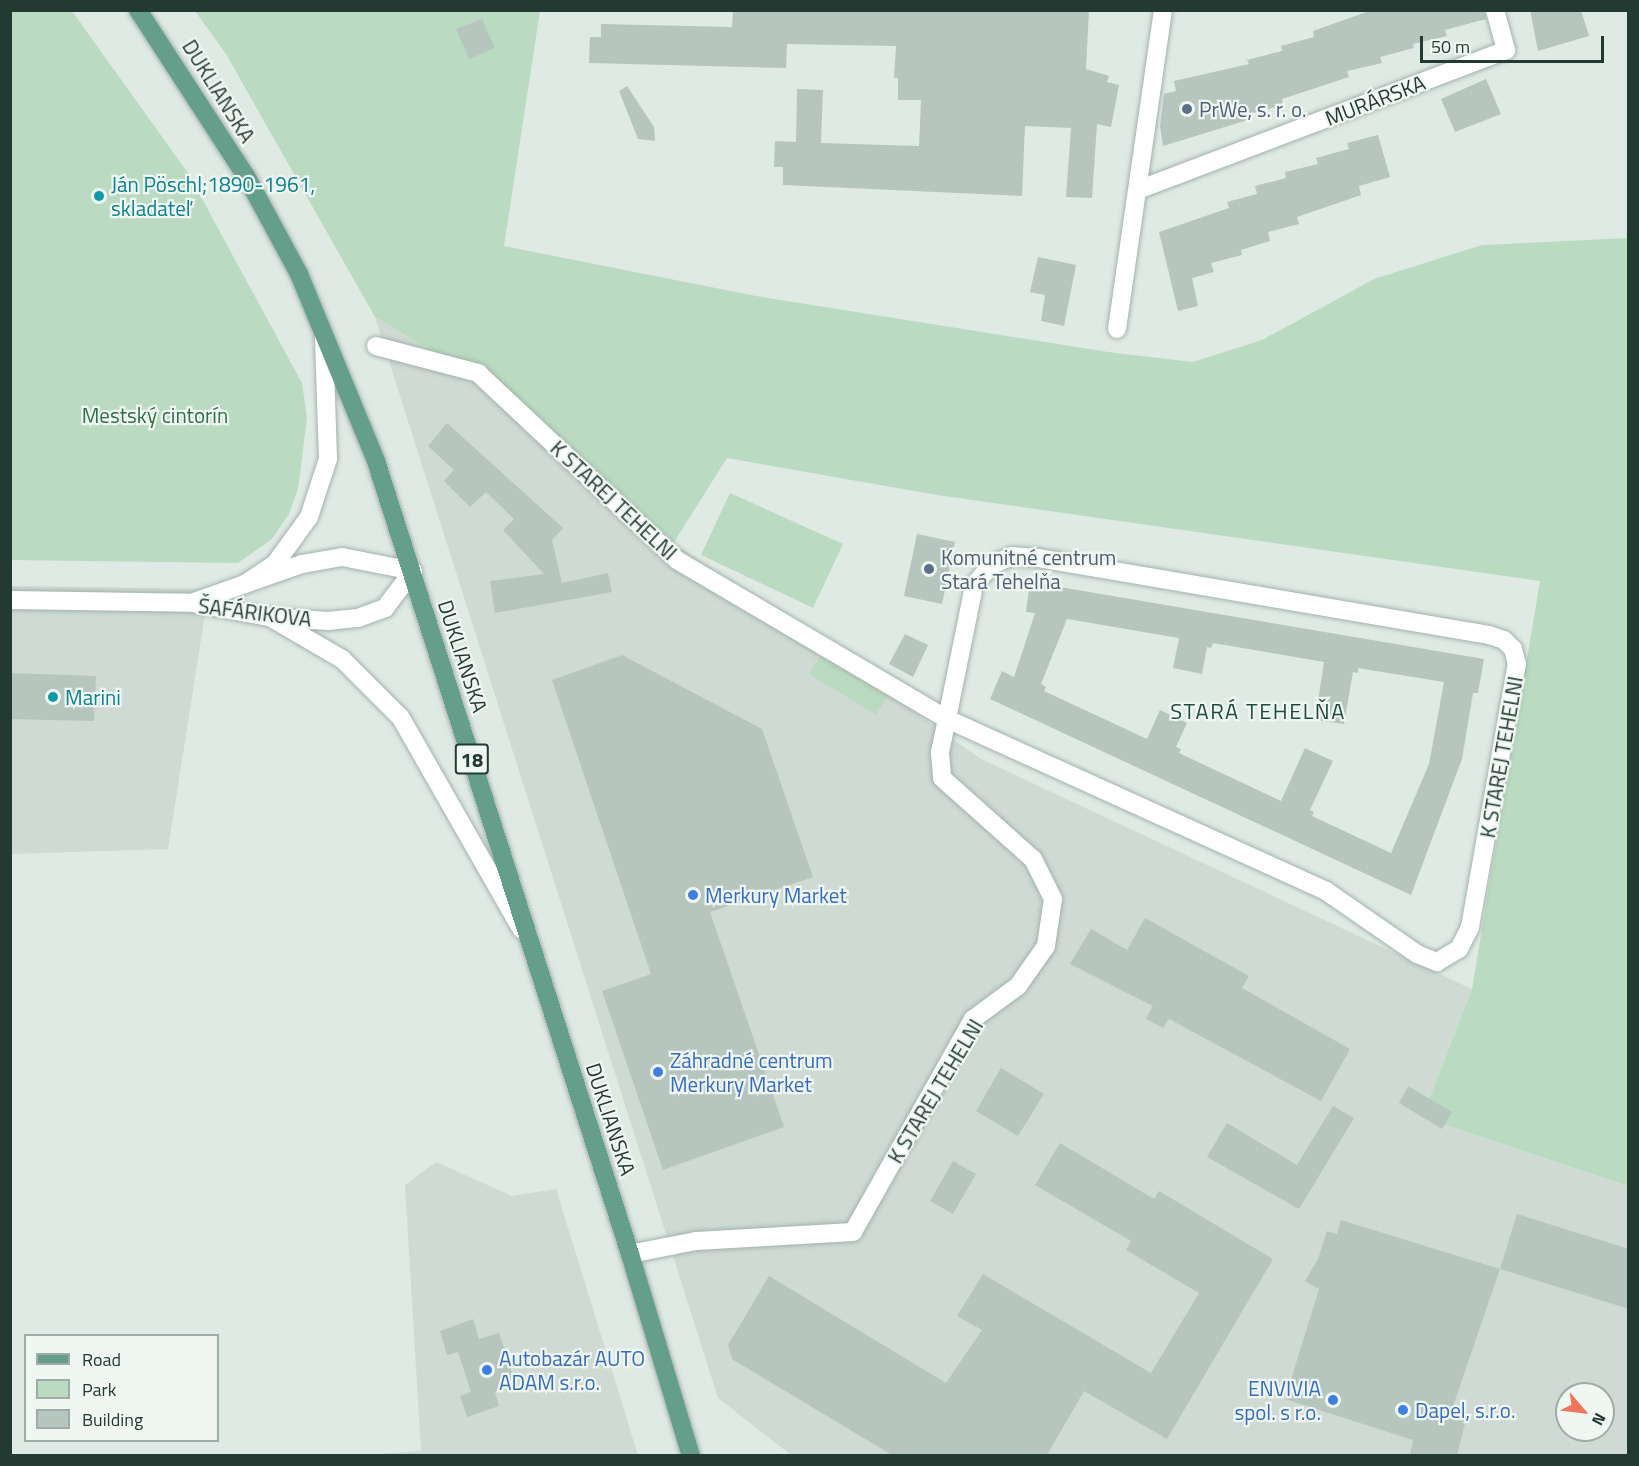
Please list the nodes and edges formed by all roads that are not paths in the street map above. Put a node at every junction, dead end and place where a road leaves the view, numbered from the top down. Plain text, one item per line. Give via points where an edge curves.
1 (138, 10) edge
2 (1163, 10) edge
3 (1495, 10) edge
4 (1138, 190) junction
5 (324, 326) junction
6 (1117, 329) dead end
7 (376, 346) dead end
8 (413, 571) junction
9 (245, 584) junction
10 (10, 600) edge
11 (192, 603) junction
12 (269, 617) junction
13 (946, 719) junction
14 (532, 948) junction
15 (630, 1254) junction
16 (691, 1455) edge

1 - 5 main road, DUKLIANSKA / 18 via 246,176
2 - 4 street
3 - 4 street, MURÁRSKA via 1506,50
4 - 6 street
5 - 8 main road, DUKLIANSKA / 18
5 - 9 street via 328,459 309,517 275,564
7 - 13 street, K STAREJ TEHELNI via 478,373 677,560
8 - 9 street, ŠAFÁRIKOVA via 342,557 302,564
8 - 12 street, ŠAFÁRIKOVA via 385,609 358,618
8 - 14 main road, DUKLIANSKA / 18
9 - 11 street
10 - 11 street, ŠAFÁRIKOVA
11 - 12 street, ŠAFÁRIKOVA
12 - 14 street via 342,659 400,718
13 - 13 street, K STAREJ TEHELNI via 974,586 990,566 1012,556 1489,635 1504,640 1513,649 1517,664 1470,927 1459,949 1437,962 1417,954 1326,891
13 - 15 street, K STAREJ TEHELNI via 940,753 942,778 1033,859 1053,899 1046,946 1018,986 973,1019 853,1232 696,1240
14 - 15 main road, DUKLIANSKA / 18
15 - 16 main road, DUKLIANSKA / 18

